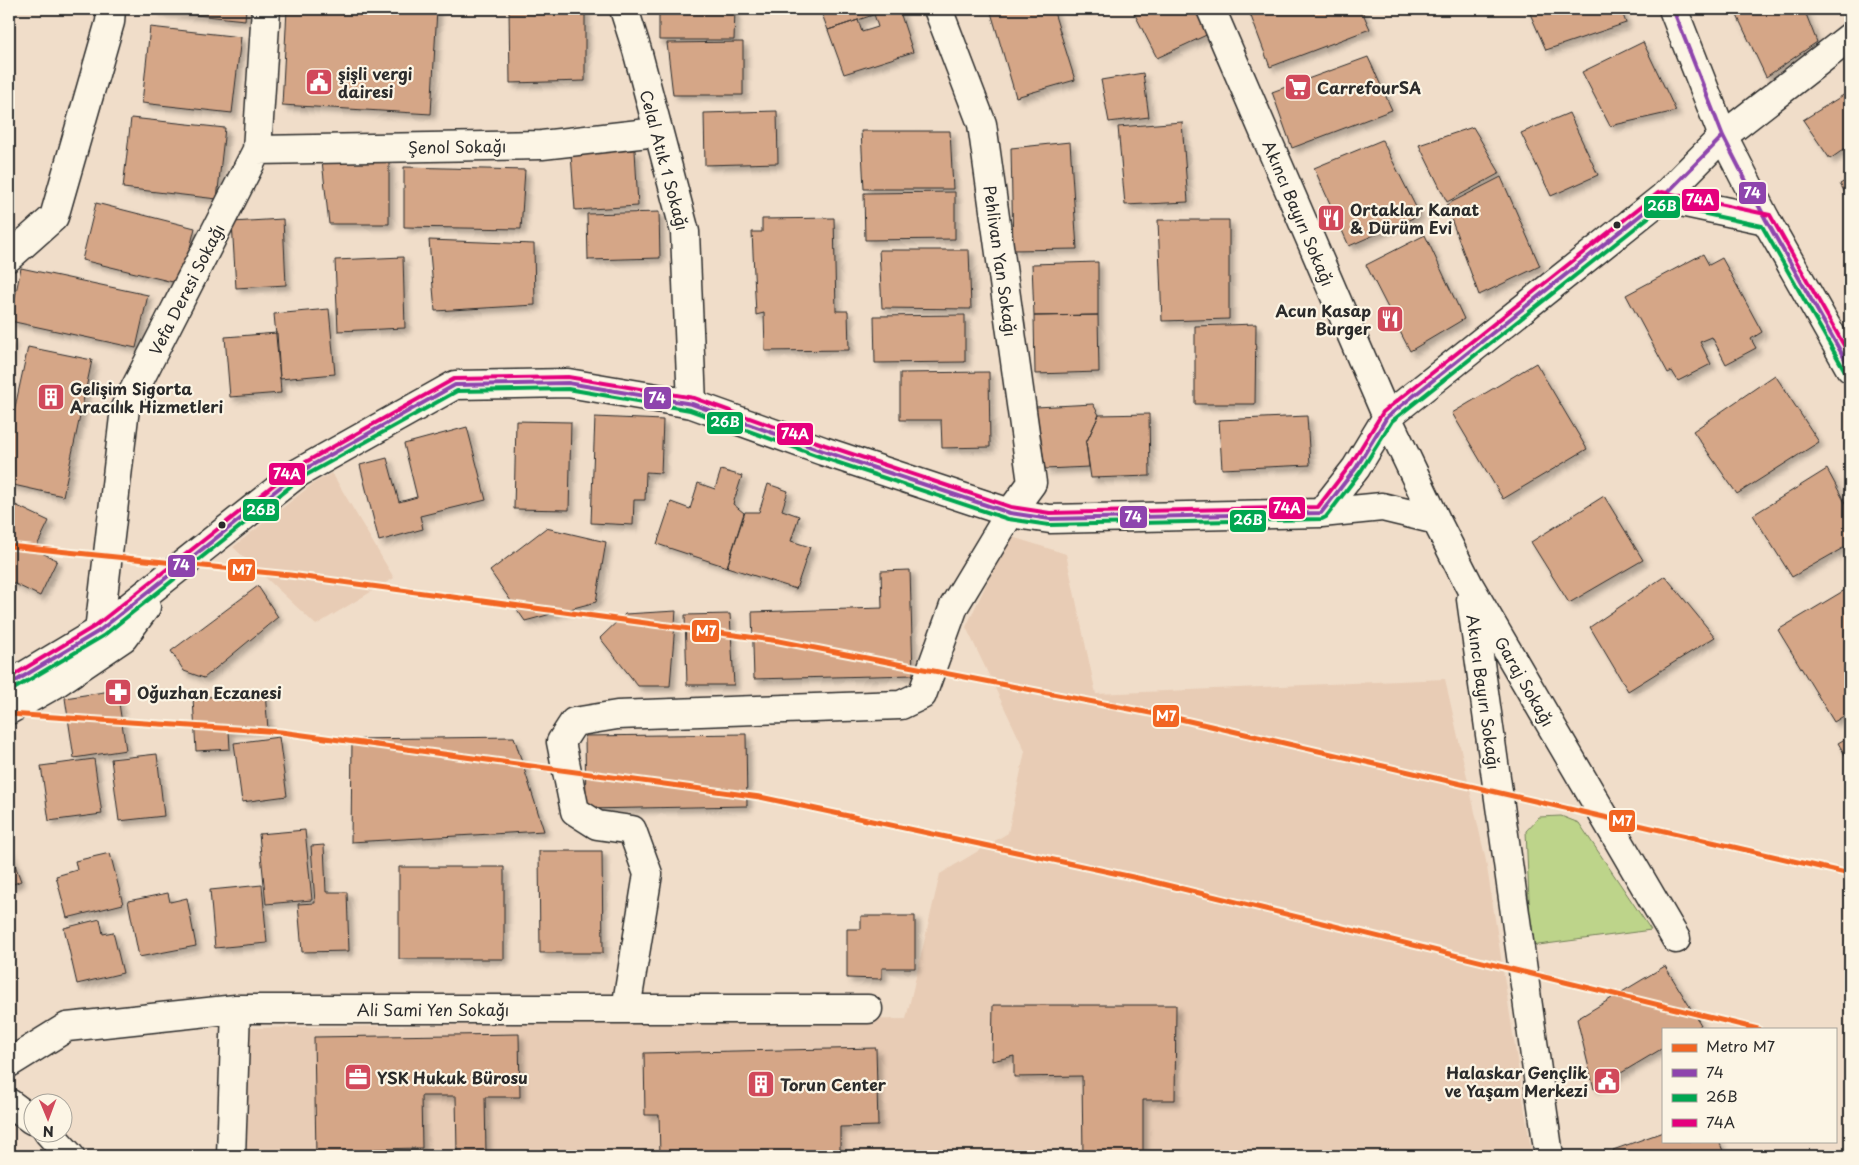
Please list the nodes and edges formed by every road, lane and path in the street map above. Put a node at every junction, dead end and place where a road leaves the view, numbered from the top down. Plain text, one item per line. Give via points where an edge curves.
1 (111, 9) edge
2 (266, 9) edge
3 (624, 9) edge
4 (938, 9) edge
5 (1211, 9) edge
6 (1674, 9) edge
7 (1850, 37) edge
8 (657, 132) junction
9 (1723, 136) junction
10 (257, 150) junction
11 (1662, 198) junction
12 (1766, 220) junction
13 (9, 257) edge
14 (1850, 368) edge
15 (692, 404) junction
16 (1387, 417) junction
17 (1010, 513) junction
18 (1321, 513) junction
19 (1436, 520) junction
20 (171, 574) junction
21 (1469, 585) junction
22 (99, 631) junction
23 (9, 685) edge
24 (9, 710) edge
25 (1676, 939) dead end
26 (236, 1008) junction
27 (868, 1008) dead end
28 (626, 1009) junction
29 (9, 1063) edge
30 (9, 1103) edge
31 (22, 1113) edge
32 (57, 1142) edge
33 (70, 1156) edge
34 (231, 1156) edge
35 (1549, 1156) edge

1 - 13 street via 54,217
2 - 10 street, Vefa Deresi Sokağı
3 - 8 street, Celal Atık 1 Sokağı
4 - 17 street, Pehlivan Yan Sokağı via 982,124 1032,483
5 - 16 street, Akıncı Bayırı Sokağı
6 - 9 street
7 - 9 street
8 - 10 street, Şenol Sokağı via 542,145
8 - 15 street, Celal Atık 1 Sokağı via 685,232
9 - 11 street
9 - 12 street
10 - 22 street, Vefa Deresi Sokağı via 125,408
11 - 12 street
11 - 16 street
12 - 14 street
15 - 17 street
15 - 20 street via 568,383 455,385 298,474
16 - 18 street via 1356,468
16 - 19 street, Garaj Sokağı
17 - 18 street via 1050,519
17 - 28 street, Pehlivan Yan Sokağı via 954,606 922,695 901,705 617,715 574,722 562,742 575,811 597,825 632,830 648,874
18 - 19 street via 1382,507
19 - 21 street, Garaj Sokağı
20 - 22 street
20 - 24 street via 122,638 55,684
21 - 25 street, Garaj Sokağı
21 - 35 street, Akıncı Bayırı Sokağı
22 - 23 street
26 - 28 street, Ali Sami Yen Sokağı
26 - 29 street, Ali Sami Yen Sokağı via 67,1027
26 - 34 street
27 - 28 street, Ali Sami Yen Sokağı
30 - 31 street
32 - 33 street

